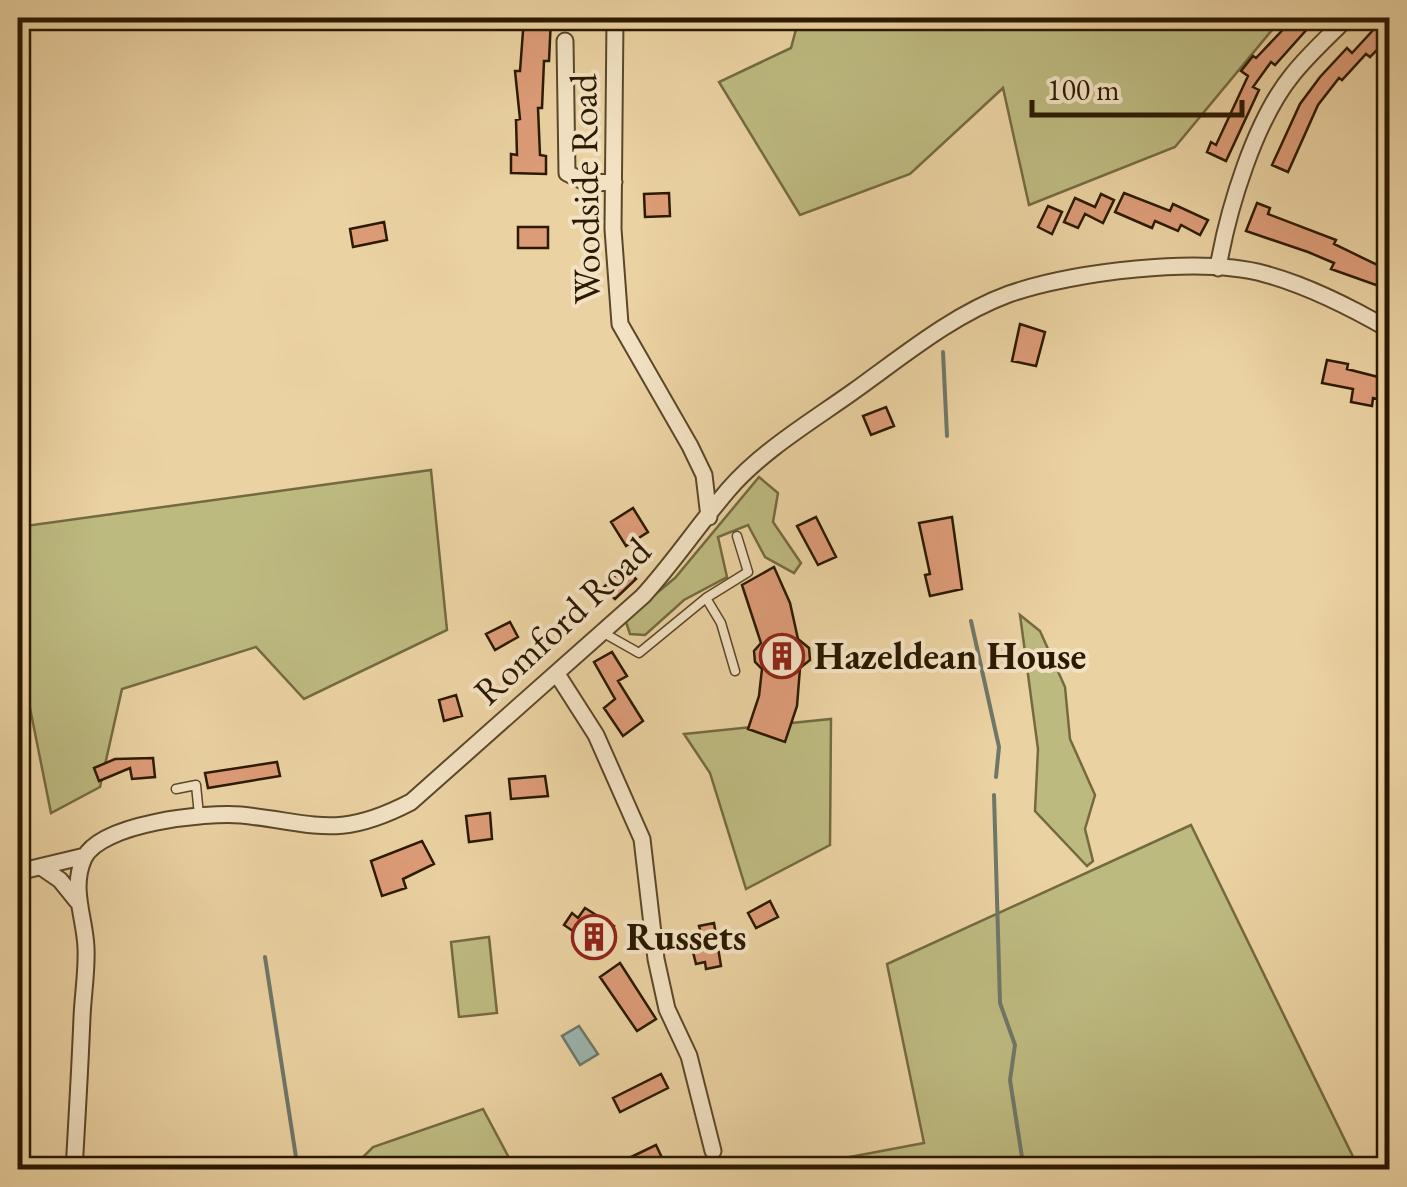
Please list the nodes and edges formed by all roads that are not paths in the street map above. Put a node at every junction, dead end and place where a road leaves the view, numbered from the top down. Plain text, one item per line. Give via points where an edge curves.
1 (615, 18) edge
2 (1347, 18) edge
3 (565, 41) dead end
4 (614, 182) junction
5 (1218, 268) junction
6 (1390, 330) edge
7 (709, 517) junction
8 (737, 536) dead end
9 (706, 598) junction
10 (602, 632) junction
11 (734, 671) dead end
12 (557, 674) junction
13 (176, 789) dead end
14 (199, 814) junction
15 (85, 856) junction
16 (41, 867) junction
17 (18, 872) edge
18 (77, 901) junction
19 (713, 1151) dead end
20 (74, 1170) edge

1 - 4 street, Woodside Road
2 - 5 street via 1291,76 1266,118 1227,216
3 - 4 street via 567,173 587,183
4 - 7 street, Woodside Road via 620,324 704,475
5 - 6 street, Romford Road via 1299,285
5 - 7 street, Romford Road via 1102,273 1008,294 940,329 777,446
7 - 10 street, Romford Road via 643,596
8 - 9 lane via 748,572
9 - 10 lane via 639,653
9 - 11 lane via 721,623
10 - 12 street, Romford Road
12 - 14 street, Romford Road via 411,802 381,818 315,828
12 - 19 street via 596,735 642,839 667,1009 689,1056
13 - 14 lane via 196,784
14 - 15 street, Romford Road via 130,827
15 - 16 street, Romford Road
15 - 18 street
16 - 17 street, Romford Road
16 - 18 street
18 - 20 street via 86,947

